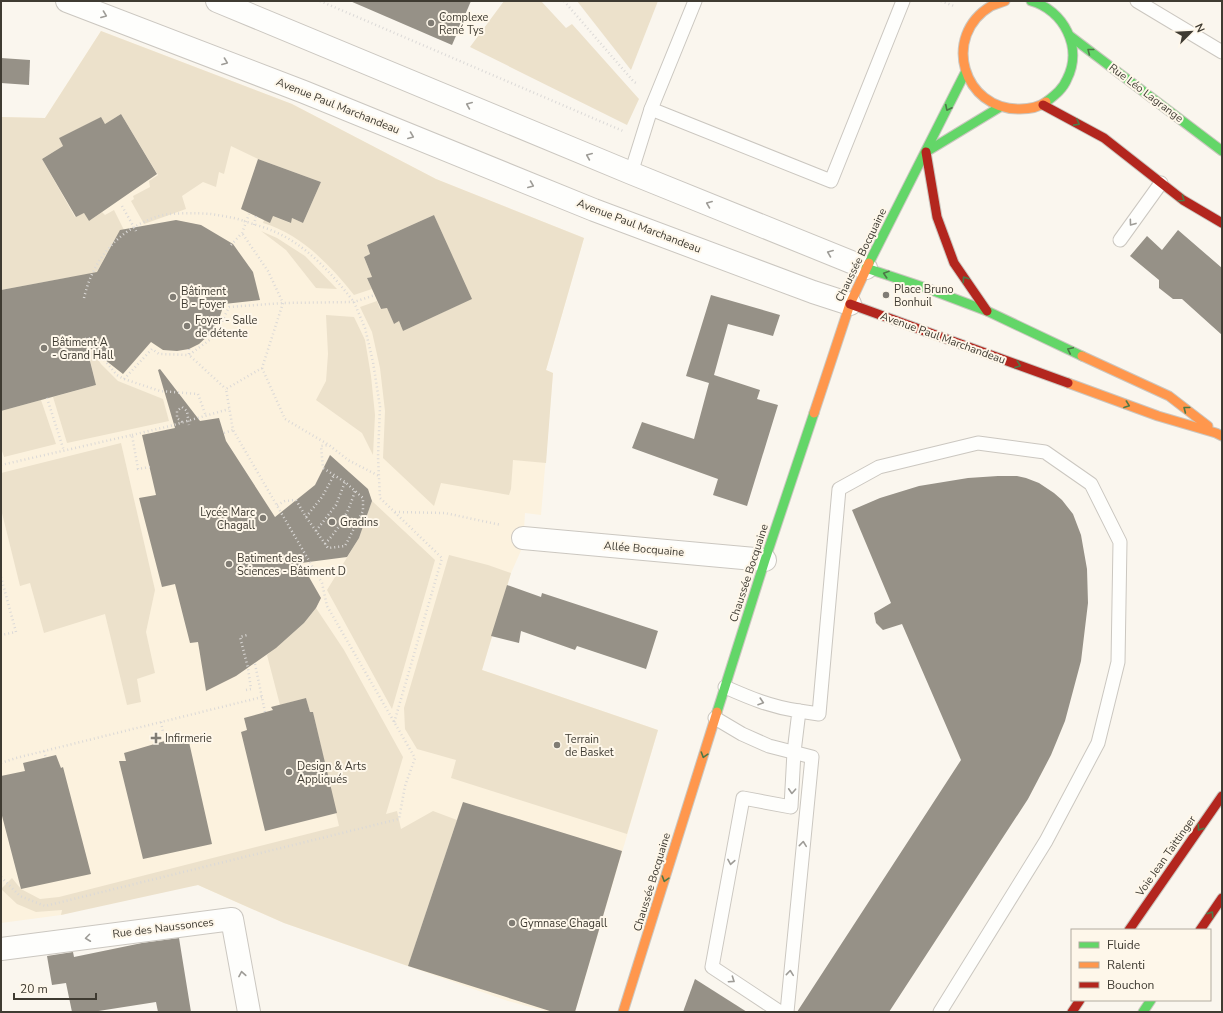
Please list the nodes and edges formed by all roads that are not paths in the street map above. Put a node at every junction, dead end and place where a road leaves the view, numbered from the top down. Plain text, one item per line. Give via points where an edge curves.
1 (68, 1) edge
2 (217, 1) edge
3 (695, 1) edge
4 (903, 1) edge
5 (1005, 1) edge
6 (1030, 1) edge
7 (1137, 1) edge
8 (1049, 4) edge
9 (1070, 36) junction
10 (1222, 52) edge
11 (965, 73) junction
12 (1043, 105) junction
13 (1000, 107) junction
14 (651, 109) junction
15 (1222, 151) edge
16 (926, 152) junction
17 (631, 173) junction
18 (1161, 183) junction
19 (1222, 223) edge
20 (1120, 240) dead end
21 (866, 268) junction
22 (850, 304) junction
23 (987, 311) junction
24 (1219, 434) edge
25 (526, 538) road end
26 (765, 560) junction
27 (725, 687) junction
28 (799, 711) junction
29 (716, 718) junction
30 (794, 752) junction
31 (1222, 796) edge
32 (1222, 898) edge
33 (1130, 929) edge
34 (1201, 929) edge
35 (1, 949) edge
36 (1079, 1001) edge
37 (1150, 1001) edge
38 (249, 1012) edge
39 (624, 1012) edge
40 (780, 1012) edge
41 (787, 1012) edge
42 (940, 1012) edge
43 (1072, 1012) edge
44 (1143, 1012) edge

1 -> 22 street, Avenue Paul Marchandeau via 304,92 594,210
17 -> 2 street, Avenue Paul Marchandeau
3 - 14 lane
4 - 14 lane via 831,181
5 - 11 main road via 979,15 970,27 962,57
6 - 8 main road
7 - 10 lane
8 - 9 main road
9 - 12 main road via 1074,52 1072,68 1066,83
15 -> 9 main road, Rue Léo Lagrange
11 - 13 main road via 977,92
11 -> 16 main road, Chaussée Bocquaine
12 - 13 main road via 1014,110
12 -> 18 main road via 1104,138
13 - 16 main road
14 - 17 lane
16 - 21 main road, Chaussée Bocquaine
23 -> 16 main road via 954,263 937,217
21 -> 17 street, Avenue Paul Marchandeau
18 -> 19 main road via 1183,200
18 -> 20 lane
21 - 22 main road, Chaussée Bocquaine
23 -> 21 main road, Avenue Paul Marchandeau
22 -> 24 main road, Avenue Paul Marchandeau via 1158,416
22 - 26 main road, Chaussée Bocquaine
24 -> 23 main road, Avenue Paul Marchandeau via 1169,396
25 - 26 street, Allée Bocquaine
26 - 27 main road, Chaussée Bocquaine
27 -> 28 lane via 759,702
27 - 29 main road, Chaussée Bocquaine
28 - 30 lane
28 - 42 lane via 819,714 839,490 879,467 978,442 1045,452 1091,484 1120,542 1118,662 1098,743 1046,841
29 - 30 lane via 742,734 769,746
29 -> 39 main road, Chaussée Bocquaine
30 -> 40 lane via 791,807 743,798 712,967
41 -> 30 lane via 812,757
31 -> 33 main road, Voie Jean Taittinger
34 -> 32 main road
38 -> 35 street, Rue des Naussonces via 232,919
36 - 43 main road
37 - 44 main road

